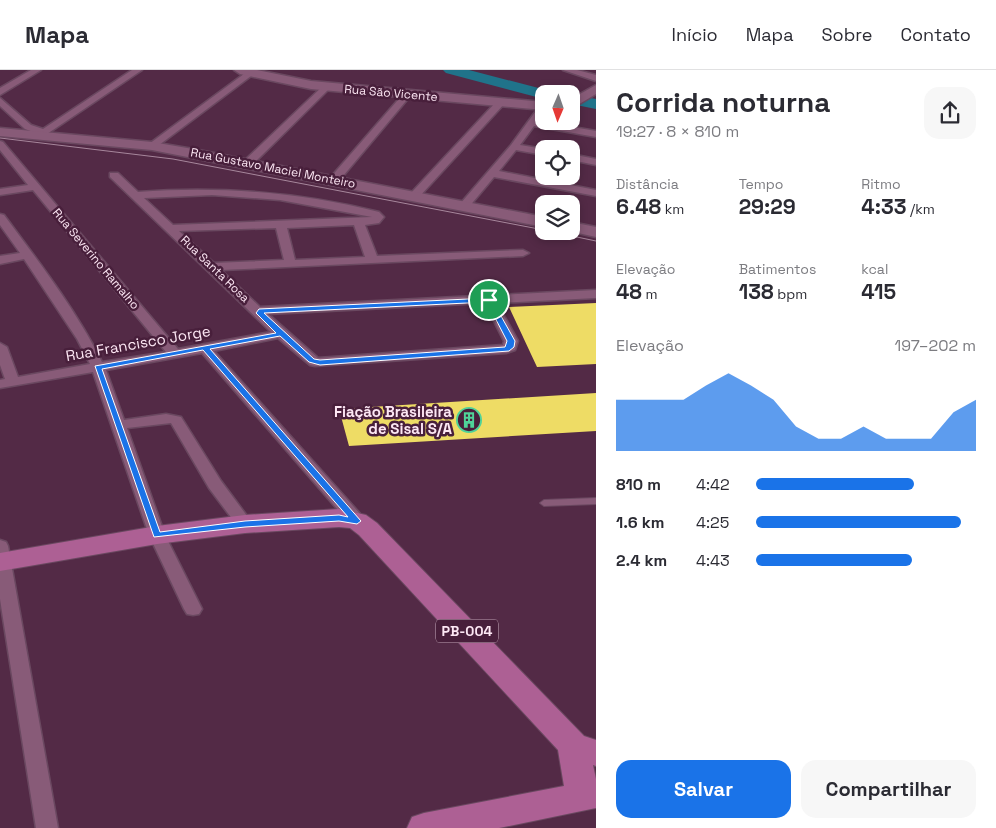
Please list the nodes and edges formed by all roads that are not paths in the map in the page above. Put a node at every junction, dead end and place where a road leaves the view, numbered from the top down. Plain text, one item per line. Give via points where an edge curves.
1 (37, 70) edge
2 (138, 70) edge
3 (568, 70) edge
4 (246, 72) edge
5 (596, 78) edge
6 (327, 87) junction
7 (596, 89) edge
8 (0, 92) edge
9 (407, 95) junction
10 (580, 100) edge
11 (0, 101) edge
12 (500, 103) junction
13 (535, 105) edge
14 (535, 119) edge
15 (532, 123) junction
16 (0, 132) edge
17 (41, 134) junction
18 (596, 134) edge
19 (0, 144) edge
20 (152, 146) junction
21 (514, 147) junction
22 (535, 150) edge
23 (580, 159) edge
24 (596, 162) edge
25 (248, 163) junction
26 (17, 164) junction
27 (0, 167) edge
28 (492, 173) junction
29 (114, 175) dead end
30 (334, 180) junction
31 (35, 187) junction
32 (0, 192) edge
33 (596, 194) edge
34 (136, 195) junction
35 (415, 195) junction
36 (464, 206) junction
37 (0, 217) edge
38 (535, 220) edge
39 (358, 222) junction
40 (281, 224) junction
41 (172, 228) junction
42 (580, 229) edge
43 (596, 232) edge
44 (522, 253) dead end
45 (27, 255) junction
46 (372, 259) junction
47 (0, 260) edge
48 (290, 263) junction
49 (213, 267) junction
50 (596, 294) edge
51 (489, 300) junction
52 (259, 311) junction
53 (281, 334) junction
54 (0, 347) edge
55 (205, 348) junction
56 (175, 354) junction
57 (98, 367) junction
58 (6, 382) edge
59 (117, 425) junction
60 (596, 500) edge
61 (544, 503) dead end
62 (357, 521) junction
63 (245, 524) junction
64 (157, 535) junction
65 (1, 557) edge
66 (193, 609) dead end
67 (585, 749) edge
68 (589, 796) edge
69 (47, 828) edge
70 (424, 828) edge

1 - 8 street
2 - 17 street
3 - 5 street
4 - 6 street, Rua São Vicente
4 - 20 street
6 - 9 street, Rua São Vicente
6 - 25 street
7 - 10 street
9 - 12 street, Rua São Vicente
9 - 30 street
11 - 17 street via 28,127
12 - 13 street, Rua São Vicente
12 - 35 street
14 - 15 street
15 - 18 street
15 - 21 street
16 - 17 street, Rua Gustavo Maciel Monteiro
17 - 20 street, Rua Gustavo Maciel Monteiro
19 - 26 street, Rua Severino Ramalho
20 - 25 street, Rua Gustavo Maciel Monteiro
21 - 22 street
21 - 28 street
23 - 24 street
25 - 30 street, Rua Gustavo Maciel Monteiro
26 - 27 street
26 - 31 street, Rua Severino Ramalho
28 - 33 street
28 - 36 street
29 - 34 street, Rua Santa Rosa
30 - 35 street, Rua Gustavo Maciel Monteiro
31 - 32 street
31 - 56 street, Rua Severino Ramalho
34 - 39 street via 250,194 335,206 379,217 375,221
34 - 41 street, Rua Santa Rosa
35 - 36 street, Rua Gustavo Maciel Monteiro
36 - 38 street, Rua Gustavo Maciel Monteiro
37 - 45 street
39 - 40 street
39 - 46 street
40 - 41 street
40 - 48 street
41 - 49 street, Rua Santa Rosa
42 - 43 street
44 - 46 street
45 - 47 street
45 - 57 street via 84,339
46 - 48 street
48 - 49 street
49 - 52 street, Rua Santa Rosa
50 - 51 street
51 - 52 street
51 - 53 street, Rua Santa Rosa via 511,341 506,349 315,362
52 - 53 street, Rua Santa Rosa
53 - 55 street, Rua Francisco Jorge
54 - 58 street
55 - 56 street, Rua Francisco Jorge
55 - 62 street
56 - 57 street, Rua Francisco Jorge
57 - 58 street, Rua Francisco Jorge
57 - 59 street
59 - 63 street via 166,418 176,420 215,484
59 - 64 street
60 - 61 lane
62 - 63 main road via 339,518
62 - 67 main road, PB-004 via 368,528
63 - 64 main road
64 - 65 main road
64 - 66 street
65 - 69 street
67 - 68 main road
68 - 70 main road

